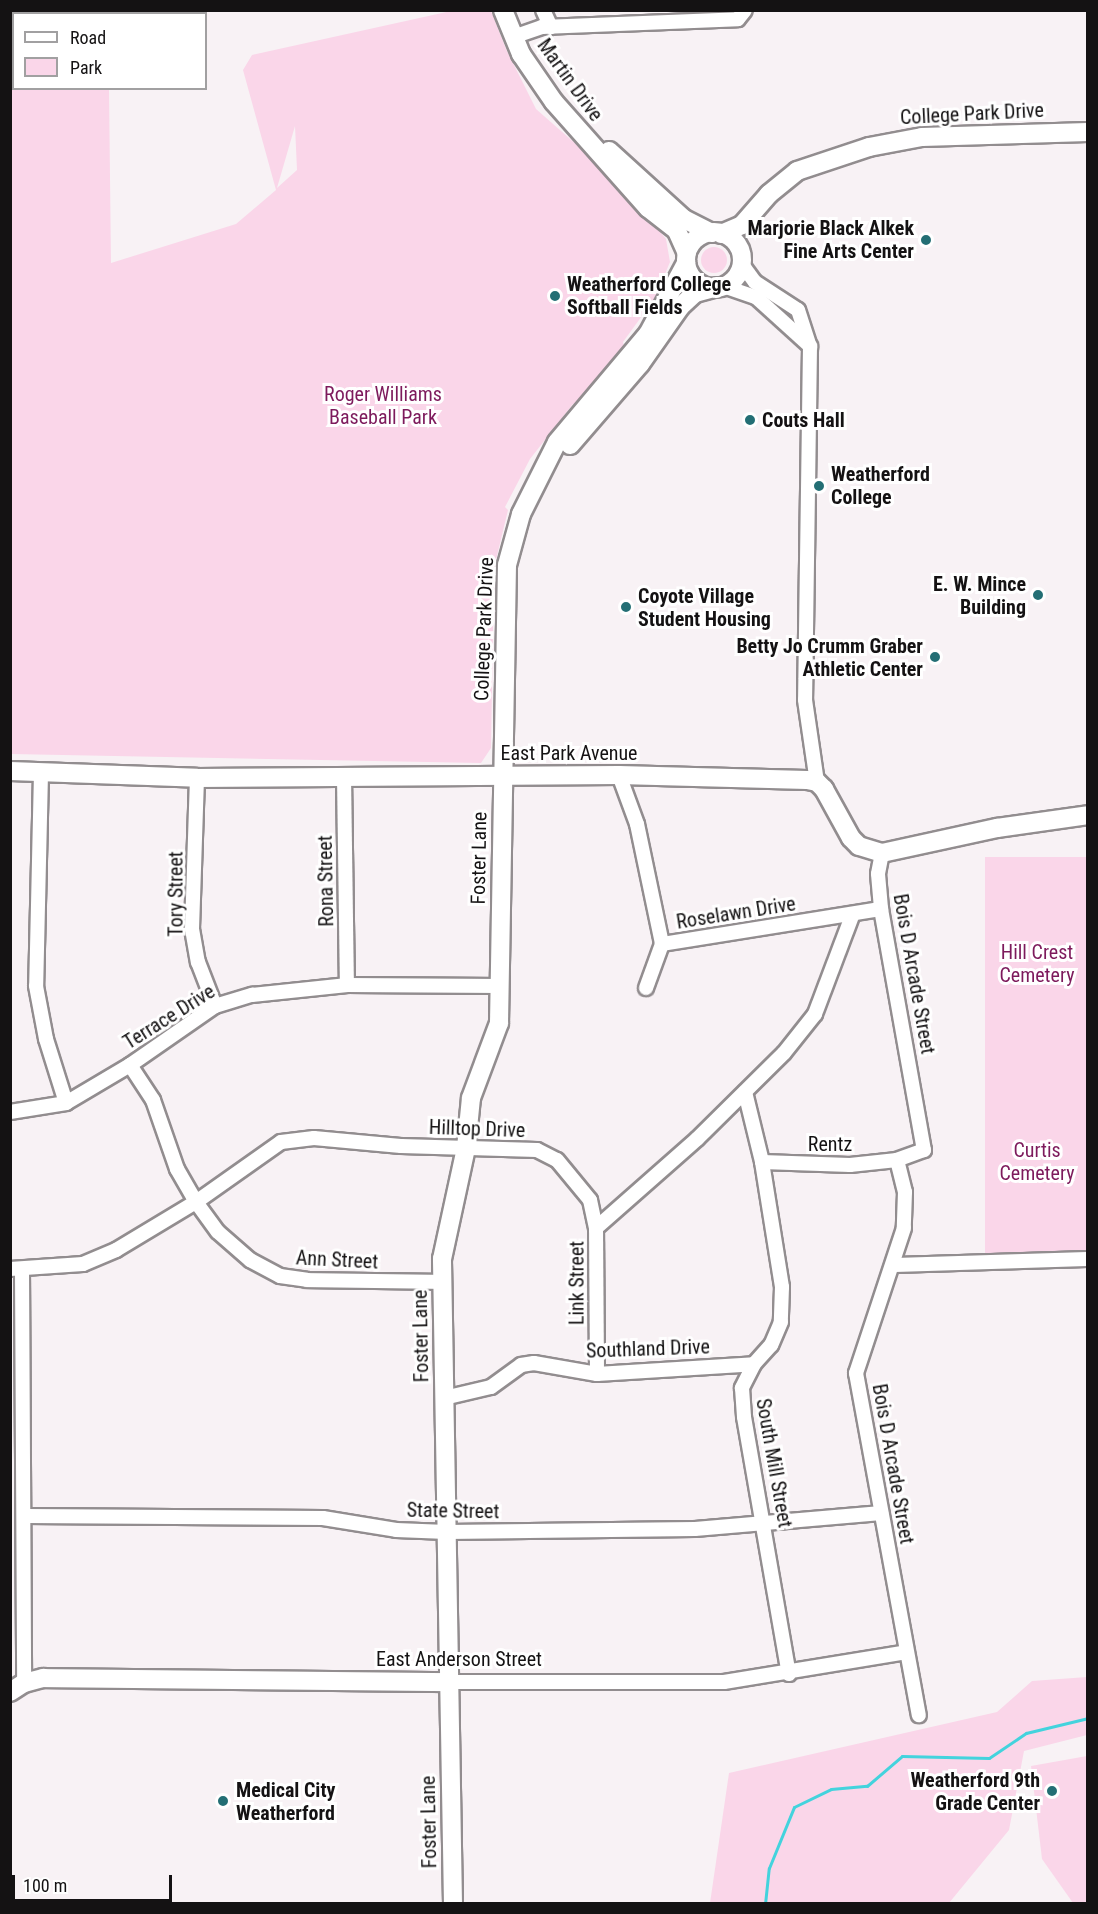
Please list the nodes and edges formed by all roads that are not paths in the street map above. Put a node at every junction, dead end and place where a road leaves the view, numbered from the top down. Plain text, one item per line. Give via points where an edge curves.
1 (503, 10) edge
2 (543, 10) edge
3 (745, 10) edge
4 (551, 27) junction
5 (513, 37) junction
6 (1088, 132) edge
7 (588, 142) junction
8 (827, 162) junction
9 (716, 233) junction
10 (687, 258) junction
11 (741, 260) junction
12 (720, 287) junction
13 (810, 346) junction
14 (552, 458) junction
15 (10, 771) edge
16 (41, 773) junction
17 (619, 775) junction
18 (344, 776) junction
19 (503, 776) junction
20 (197, 778) junction
21 (817, 782) junction
22 (1088, 815) edge
23 (882, 853) junction
24 (881, 909) junction
25 (852, 915) junction
26 (663, 944) junction
27 (347, 985) junction
28 (501, 986) junction
29 (646, 988) dead end
30 (215, 1006) junction
31 (130, 1065) junction
32 (745, 1092) junction
33 (66, 1103) junction
34 (10, 1112) edge
35 (466, 1148) junction
36 (897, 1160) junction
37 (762, 1162) junction
38 (196, 1202) junction
39 (596, 1228) junction
40 (1088, 1259) edge
41 (894, 1264) junction
42 (16, 1269) edge
43 (442, 1282) junction
44 (754, 1364) junction
45 (597, 1374) junction
46 (444, 1398) junction
47 (881, 1513) junction
48 (26, 1516) junction
49 (765, 1524) junction
50 (447, 1532) junction
51 (907, 1652) junction
52 (789, 1674) junction
53 (448, 1682) junction
54 (17, 1687) edge
55 (919, 1715) dead end
56 (453, 1904) edge

1 - 5 street, Martin Drive
2 - 4 street
3 - 4 street via 738,19
4 - 5 street
5 - 7 street, Martin Drive via 536,78
6 - 8 street, College Park Drive via 914,138 869,147
7 - 9 street, Martin Drive via 611,152 684,219
7 - 10 street, Martin Drive via 648,208 677,231
8 - 9 street, College Park Drive via 797,171 769,194 742,225
8 - 11 street, College Park Drive via 767,211 749,236
9 - 10 street via 694,241
9 - 11 street via 732,239
10 - 12 street via 694,279
10 - 14 street, College Park Drive via 648,334 557,442
11 - 12 street via 732,281
11 - 13 street via 755,282 798,310
12 - 13 street via 757,298
12 - 14 street, College Park Drive via 695,293 680,307 640,364 566,449
13 - 21 street via 805,700
14 - 19 street, College Park Drive via 529,493 507,565
15 - 16 street, East Park Avenue
16 - 20 street, East Park Avenue
16 - 33 street via 36,986 46,1039
17 - 19 street, East Park Avenue
17 - 21 street, East Park Avenue
17 - 26 street, Roselawn Drive via 637,824
18 - 19 street, East Park Avenue
18 - 20 street, East Park Avenue
18 - 27 street, Rona Street
19 - 28 street, Foster Lane
20 - 30 street, Tory Street via 192,929 198,962
21 - 23 street via 851,838 859,846
22 - 23 street via 997,828
23 - 24 street, Bois D Arcade Street via 878,874
24 - 25 street, Roselawn Drive
24 - 36 street, Bois D Arcade Street via 924,1150
25 - 26 street, Roselawn Drive
25 - 32 street via 815,1014
26 - 29 street
27 - 28 street, Terrace Drive
27 - 30 street, Terrace Drive via 293,988
28 - 35 street, Foster Lane via 499,1023 471,1098
30 - 31 street, Terrace Drive
31 - 33 street, Terrace Drive
31 - 38 street, Ann Street via 153,1100 177,1169
32 - 37 street, South Mill Street
32 - 39 street
33 - 34 street, Terrace Drive
35 - 38 street, Hilltop Drive via 314,1138 280,1142
35 - 39 street, Hilltop Drive via 537,1150 557,1160 590,1200
35 - 43 street, Foster Lane via 445,1236
36 - 37 street, Rentz via 850,1165
36 - 41 street, Bois D Arcade Street via 905,1192 904,1228
37 - 44 street, South Mill Street via 782,1287 781,1322 771,1345
38 - 42 street, Hilltop Drive via 116,1250 83,1264
38 - 43 street, Ann Street via 218,1232 250,1260 280,1276 329,1281
39 - 45 street, Link Street
40 - 41 street
41 - 47 street, Bois D Arcade Street via 856,1373
42 - 48 street
43 - 46 street, Foster Lane
44 - 45 street, Southland Drive
44 - 49 street, South Mill Street via 742,1388
45 - 46 street, Southland Drive via 534,1363 521,1365 491,1387
46 - 50 street, Foster Lane
47 - 49 street, State Street
47 - 51 street, Bois D Arcade Street
48 - 50 street, State Street via 323,1518 396,1530
48 - 54 street
49 - 50 street, State Street via 695,1529
49 - 52 street, South Mill Street
50 - 53 street, Foster Lane
51 - 52 street, East Anderson Street
51 - 55 street, Bois D Arcade Street
52 - 53 street, East Anderson Street via 724,1682
53 - 54 street, East Anderson Street via 43,1678
53 - 56 street, Foster Lane

